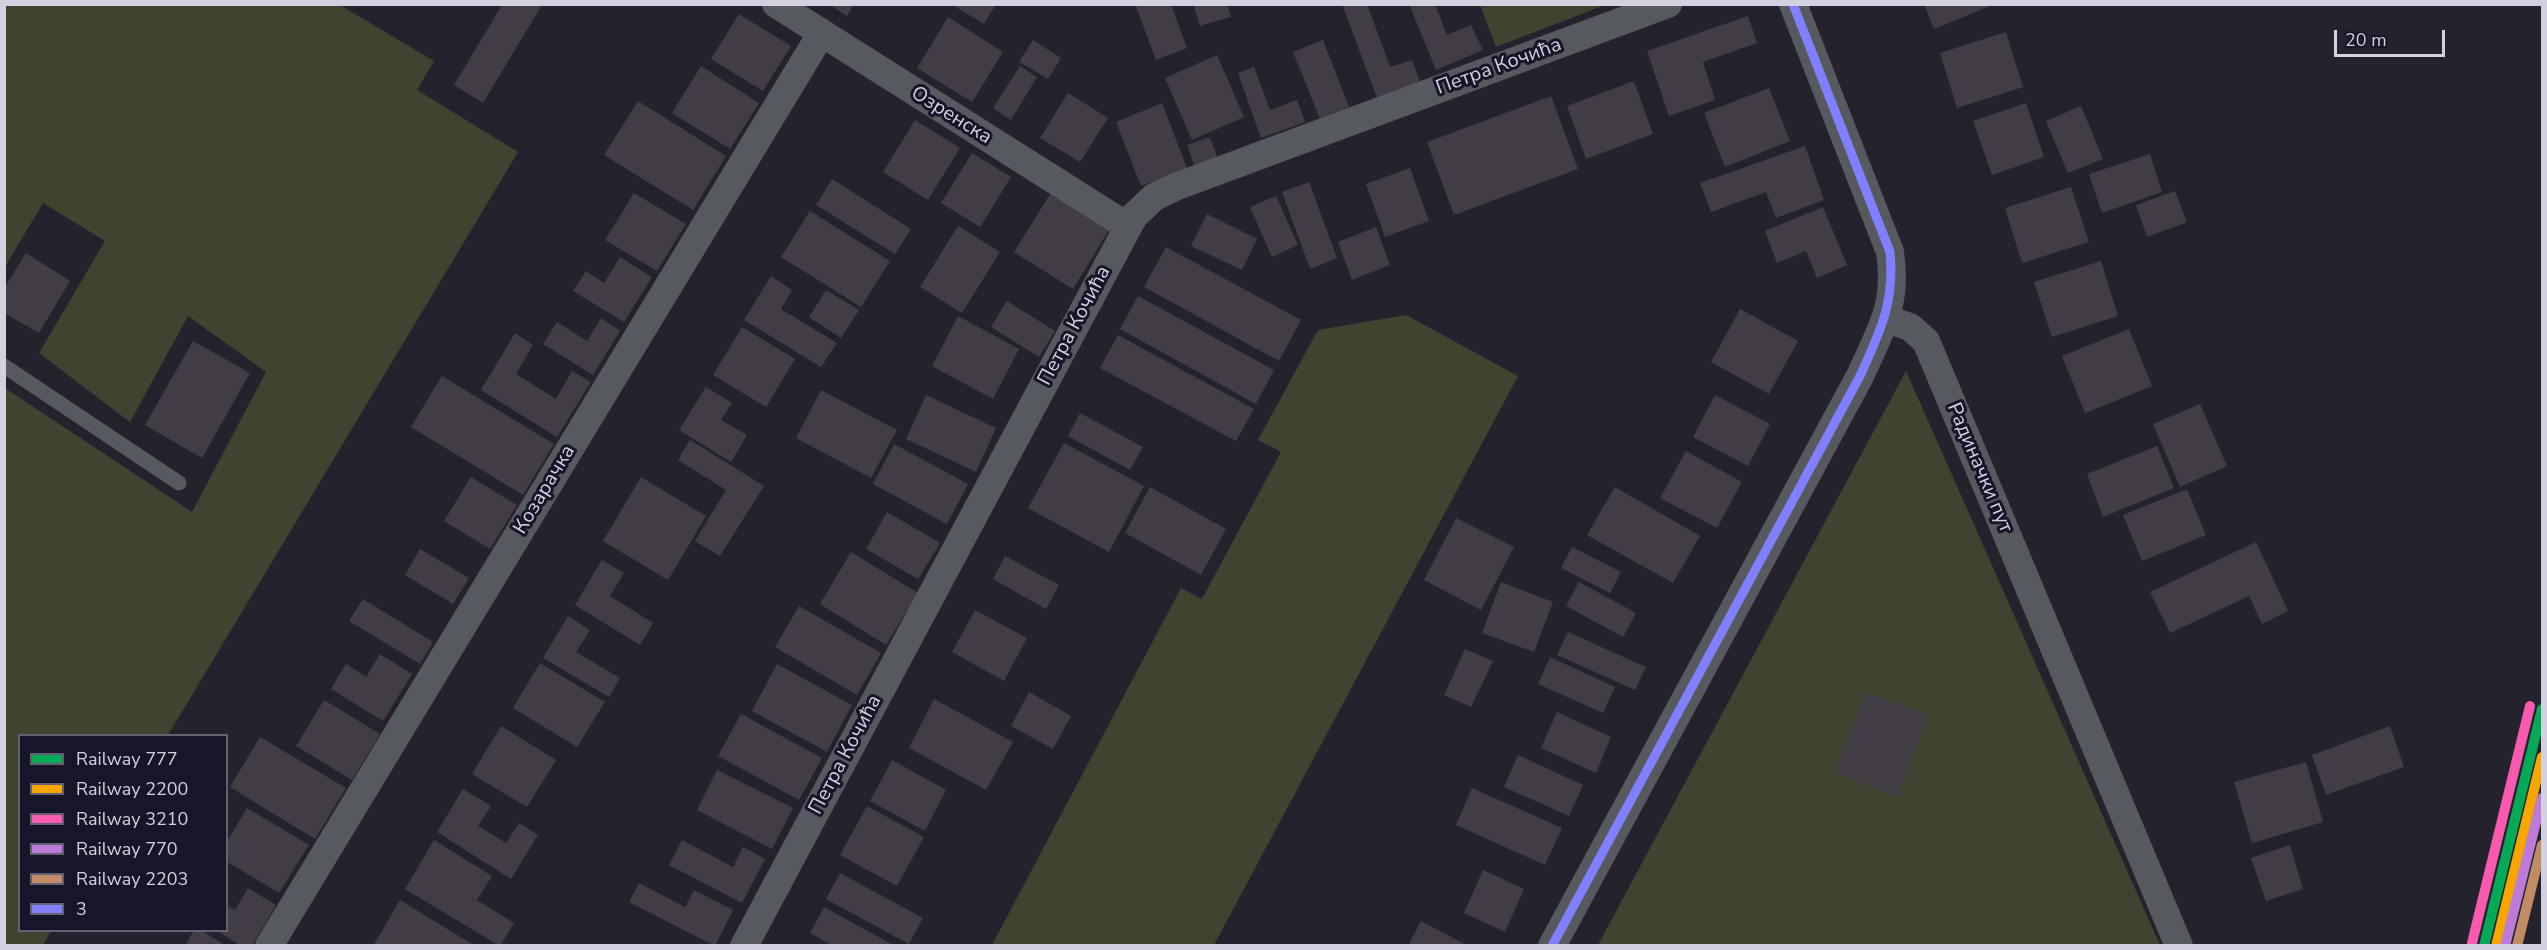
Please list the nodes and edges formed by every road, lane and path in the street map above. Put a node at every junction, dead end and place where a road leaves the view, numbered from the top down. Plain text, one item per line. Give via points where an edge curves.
1 (776, 4) edge
2 (1668, 4) edge
3 (1793, 4) edge
4 (821, 34) junction
5 (1127, 226) junction
6 (1886, 319) junction
7 (4, 366) edge
8 (179, 483) dead end
9 (269, 945) edge
10 (744, 945) edge
11 (1552, 945) edge
12 (2179, 945) edge

1 - 4 street, Озренска
2 - 5 street, Петра Кочића via 1175,187 1154,197
3 - 6 street via 1890,252 1892,298
4 - 5 street, Озренска
4 - 9 street, Козарачка
5 - 10 street, Петра Кочића
6 - 11 street via 1860,376
6 - 12 street, Радиначки пут via 1910,327 1926,341
7 - 8 lane

